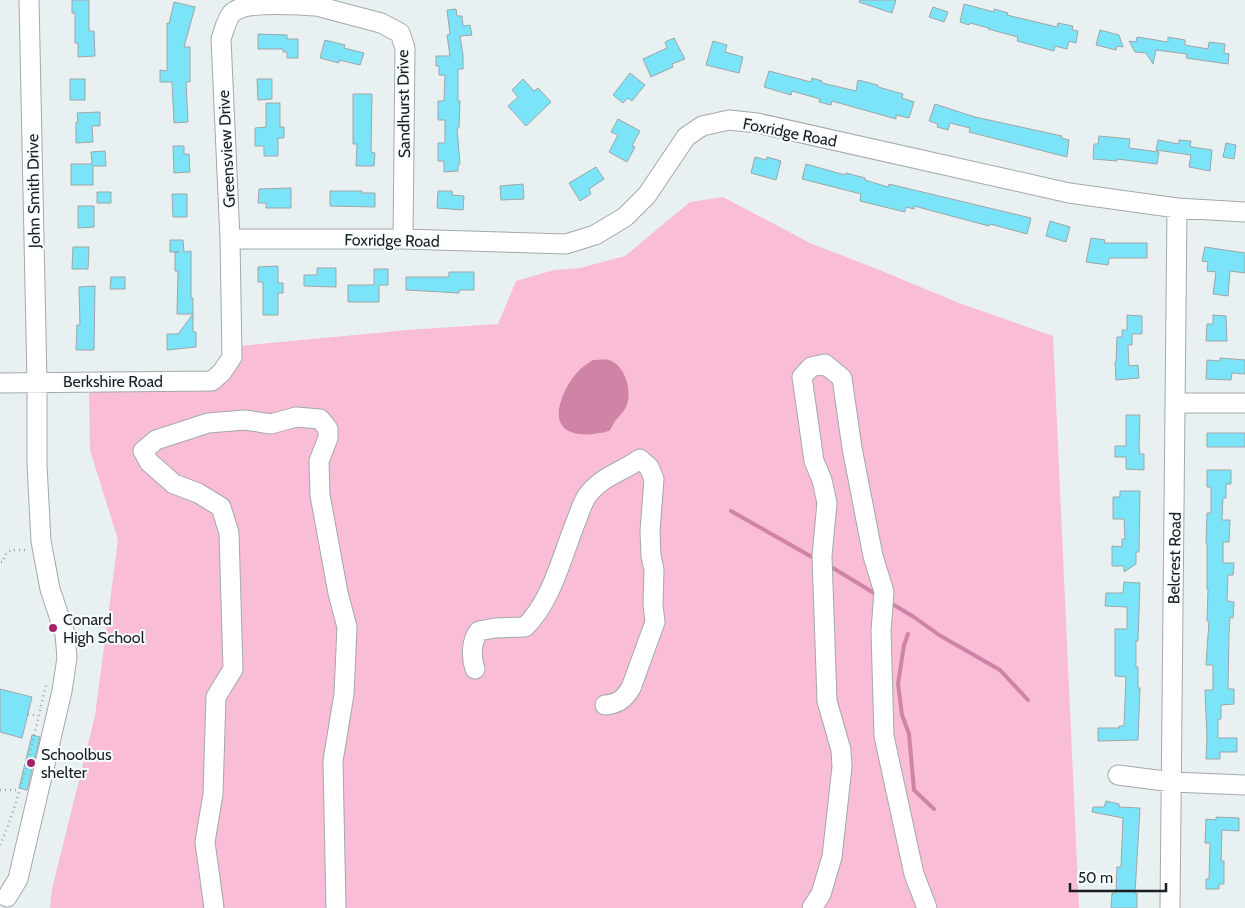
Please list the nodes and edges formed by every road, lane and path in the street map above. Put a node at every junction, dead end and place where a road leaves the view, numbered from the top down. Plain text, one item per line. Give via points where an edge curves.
1 (29, 0) edge
2 (316, 3) edge
3 (1177, 208) junction
4 (1245, 212) edge
5 (230, 239) junction
6 (403, 239) junction
7 (222, 372) joint
8 (37, 382) junction
9 (0, 383) edge
10 (1175, 403) junction
11 (1245, 403) edge
12 (29, 551) dead end
13 (1, 562) dead end
14 (475, 669) dead end
15 (47, 679) dead end
16 (605, 705) dead end
17 (28, 714) dead end
18 (38, 716) junction
19 (1118, 775) dead end
20 (1172, 782) junction
21 (1245, 785) edge
22 (0, 790) edge
23 (20, 790) junction
24 (0, 845) edge
25 (6, 897) dead end
26 (214, 908) edge
27 (336, 908) edge
28 (812, 908) edge
29 (927, 908) edge
30 (1170, 908) edge

1 - 8 street, John Smith Drive
2 - 5 street, Greensview Drive via 258,2 241,5 231,14 220,39
2 - 6 street, Sandhurst Drive via 381,23 400,33 405,48
3 - 4 street, Foxridge Road
3 - 6 street, Foxridge Road via 1070,193 757,123 729,120 702,126 686,137 647,195 625,217 595,235 566,244
3 - 10 street, Belcrest Road
5 - 6 street, Foxridge Road
5 - 7 street, Greensview Drive via 232,357
7 - 8 street, Berkshire Road via 212,381
8 - 9 street, Berkshire Road
8 - 25 street, John Smith Drive via 37,465 42,541 50,588 65,634 67,658 18,879
10 - 11 street
10 - 20 street, Belcrest Road
12 - 13 path via 11,550
14 - 16 street via 475,636 487,628 525,627 530,623 552,585 587,497 612,474 640,459 649,467 654,479 650,531 655,622 631,688 615,704
15 - 18 path
17 - 18 path
18 - 23 path
19 - 20 street
20 - 21 street
20 - 30 street, Belcrest Road
22 - 23 path
23 - 24 path
26 - 27 street via 205,842 213,794 216,697 233,669 229,533 221,507 174,484 149,462 143,451 156,440 208,423 245,420 271,424 296,417 320,419 328,428 328,438 319,461 320,495 347,627 344,694 333,761
28 - 29 street via 821,894 832,857 842,767 841,750 827,701 822,556 827,503 814,462 802,377 811,366 825,364 842,378 873,556 884,592 881,631 884,736 914,874

